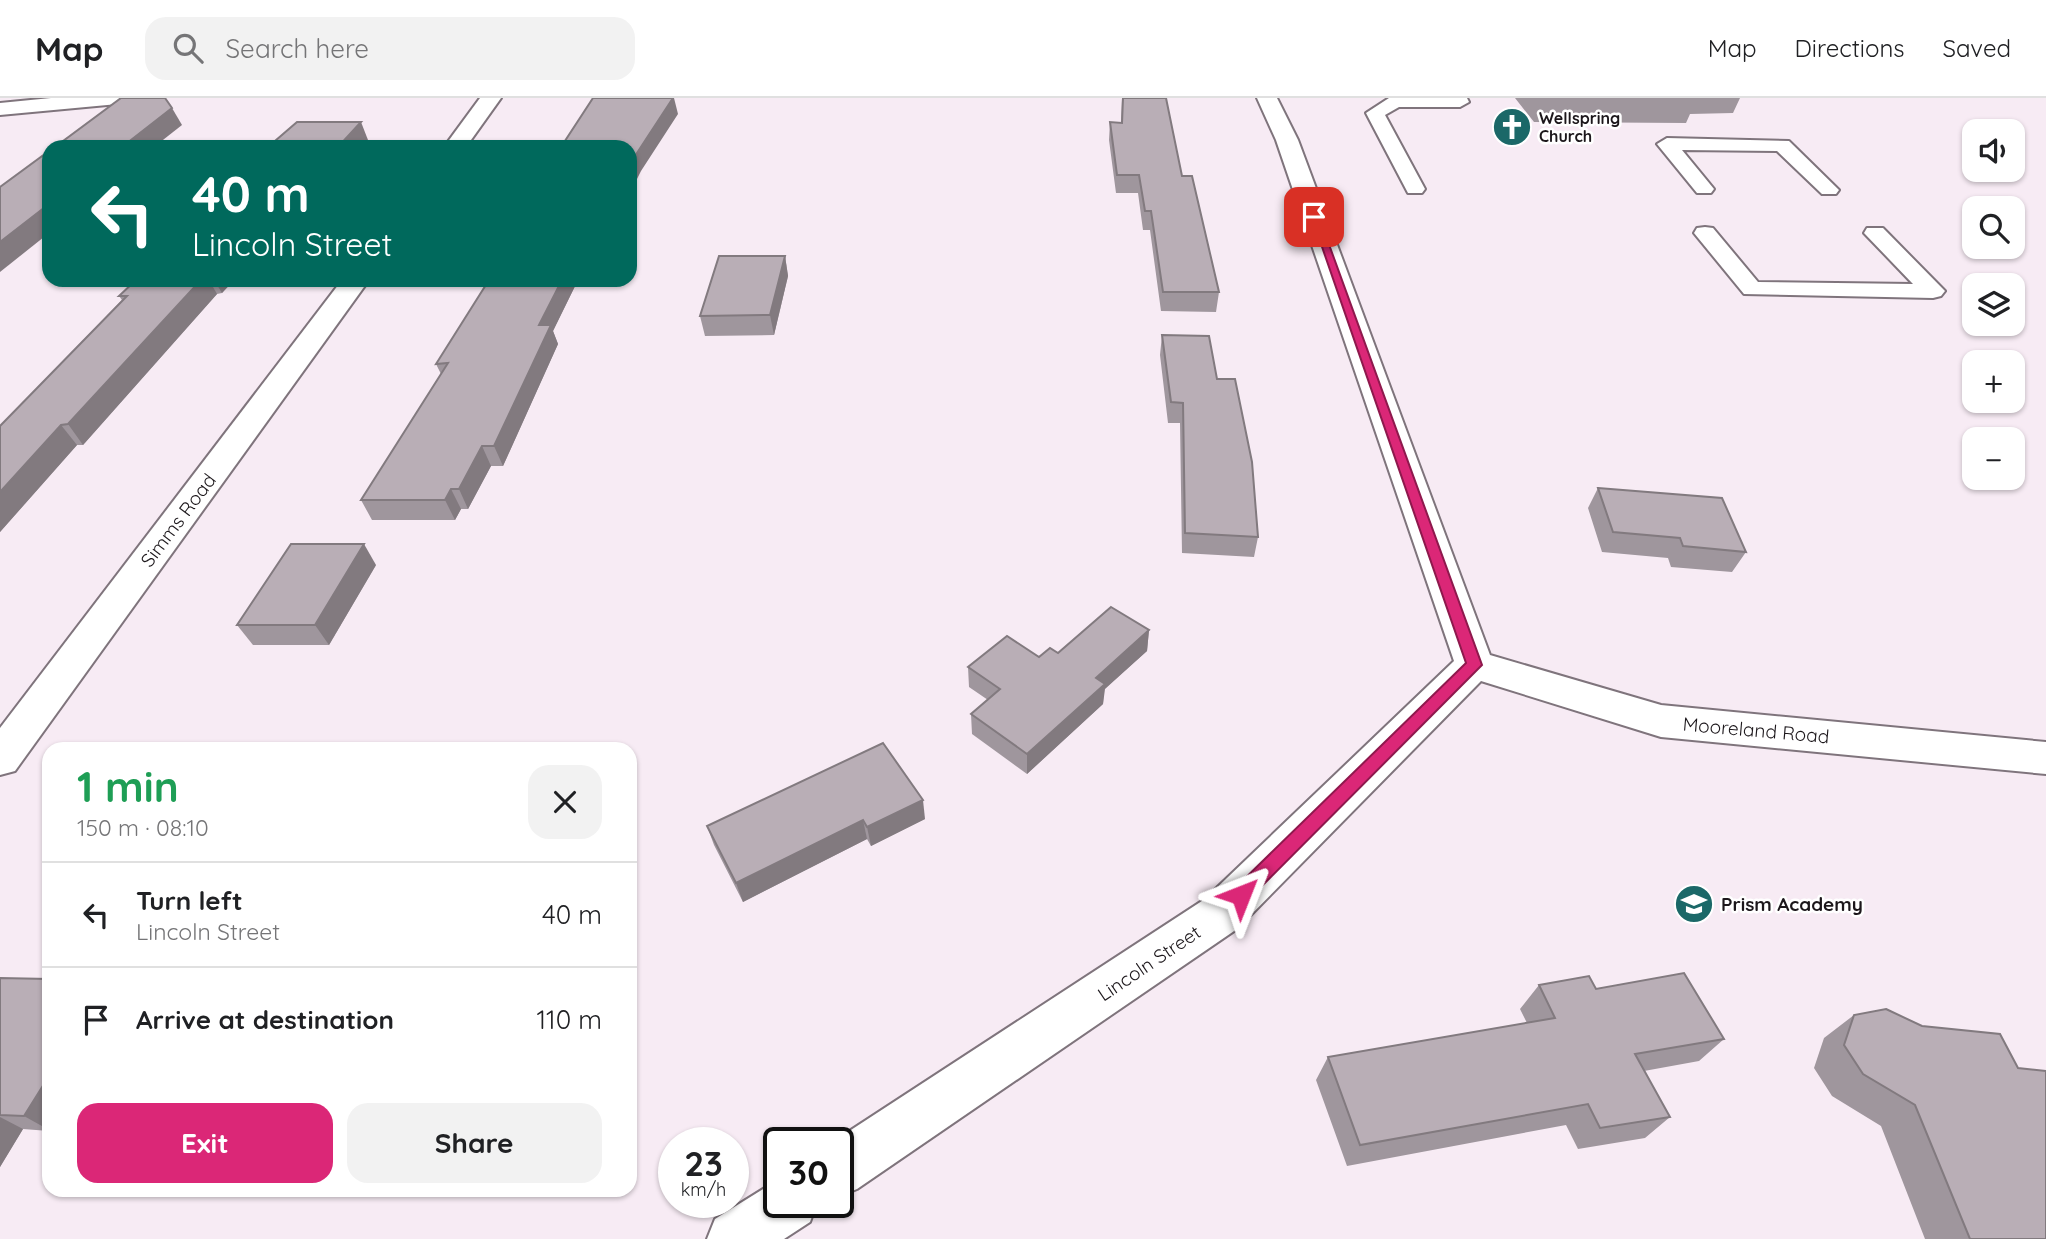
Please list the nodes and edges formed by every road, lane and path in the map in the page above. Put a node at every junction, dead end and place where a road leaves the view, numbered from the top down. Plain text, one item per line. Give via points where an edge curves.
1 (118, 98) edge
2 (491, 98) edge
3 (1267, 98) edge
4 (1458, 98) edge
5 (1394, 100) edge
6 (5, 118) edge
7 (460, 140) edge
8 (1703, 188) dead end
9 (1415, 189) dead end
10 (1829, 190) dead end
11 (1705, 233) dead end
12 (1875, 233) dead end
13 (351, 287) edge
14 (1474, 665) junction
15 (2046, 758) edge
16 (0, 759) edge
17 (854, 1159) edge
18 (766, 1218) edge
19 (735, 1239) edge

1 - 6 street via 39,106
2 - 7 street
3 - 14 street via 1287,140
4 - 5 lane via 1460,102
5 - 9 lane via 1375,113
8 - 10 lane via 1667,145 1782,145
11 - 12 lane via 1752,289 1933,291
13 - 16 street, Simms Road
14 - 15 street, Mooreland Road via 1661,721
14 - 17 street, Lincoln Street via 1221,915
18 - 19 street

